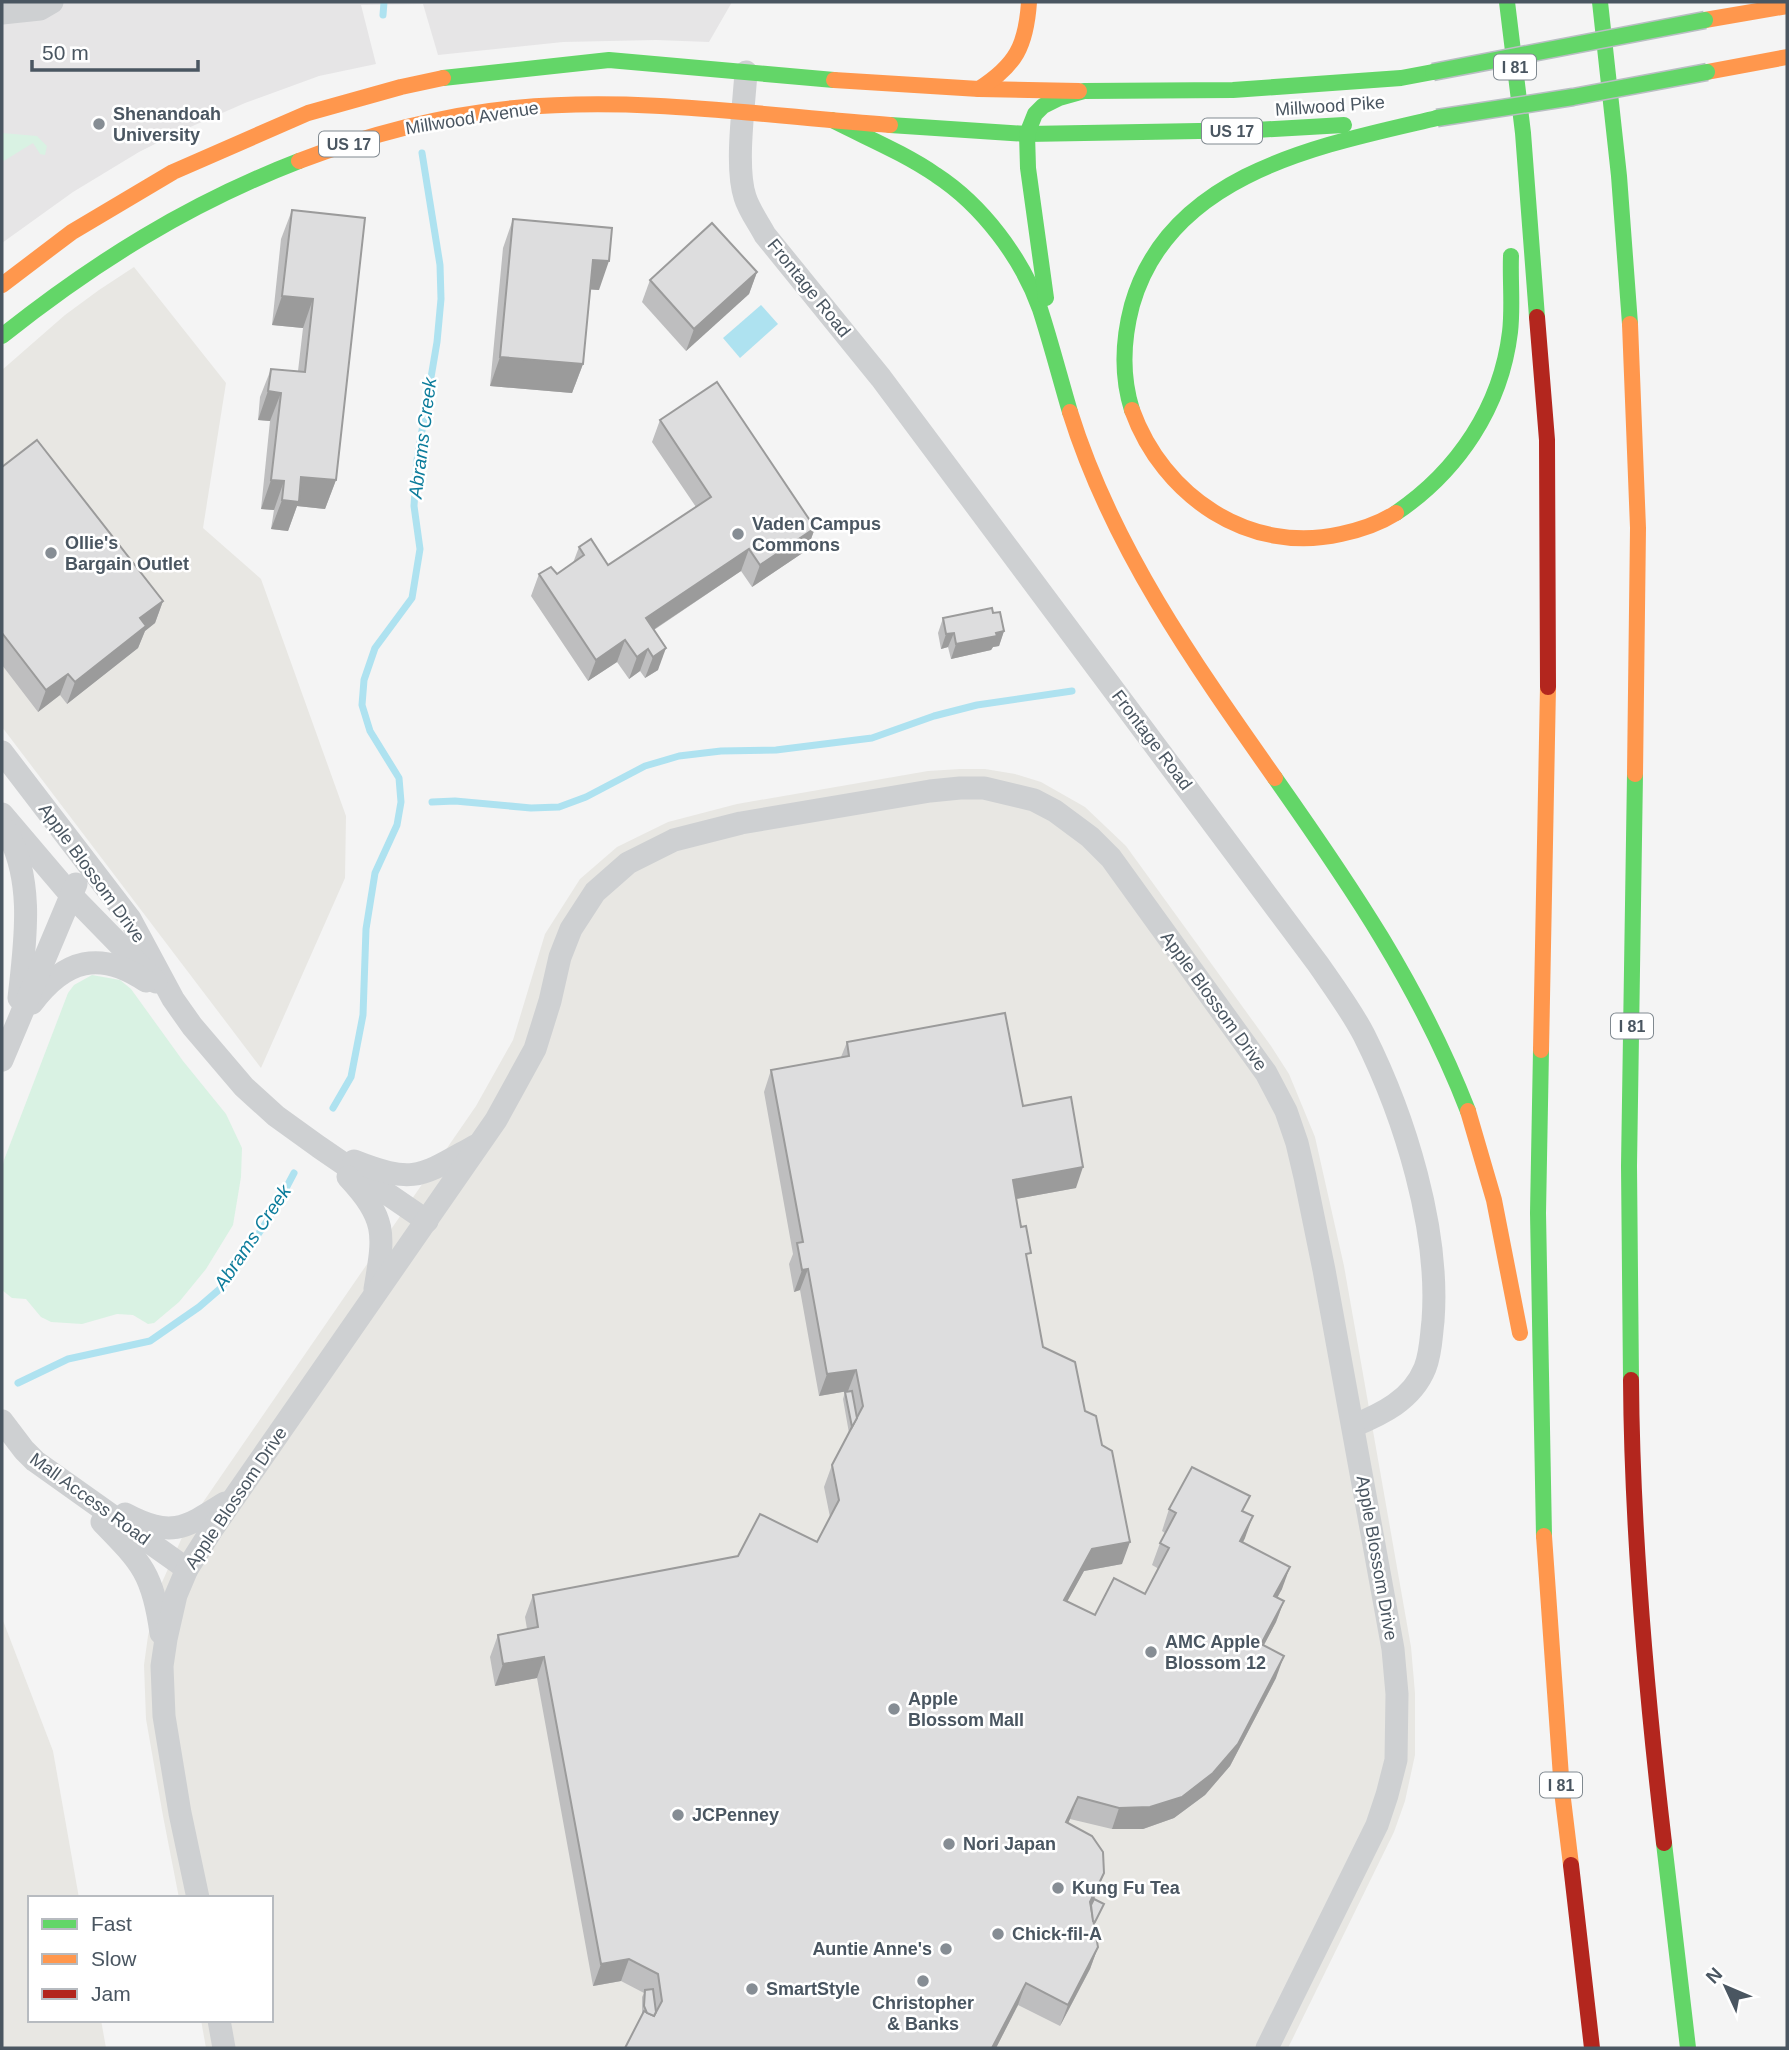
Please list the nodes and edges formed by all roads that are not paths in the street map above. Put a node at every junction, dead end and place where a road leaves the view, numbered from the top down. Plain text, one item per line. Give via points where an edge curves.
1 (1029, 2) edge
2 (1507, 2) edge
3 (1600, 2) edge
4 (1611, 2) edge
5 (1774, 2) edge
6 (46, 5) edge
7 (1787, 6) edge
8 (1751, 12) junction
9 (2, 13) edge
10 (1787, 57) edge
11 (746, 72) junction
12 (979, 89) junction
13 (1084, 91) junction
14 (744, 113) junction
15 (1437, 118) junction
16 (832, 120) junction
17 (1523, 133) junction
18 (1027, 134) junction
19 (1619, 176) junction
20 (1511, 190) dead end
21 (1511, 242) dead end
22 (2, 285) edge
23 (2, 337) edge
24 (1058, 365) junction
25 (2, 752) edge
26 (2, 814) edge
27 (2, 822) edge
28 (86, 862) junction
29 (70, 894) junction
30 (173, 999) junction
31 (16, 1026) junction
32 (2, 1060) edge
33 (480, 1143) junction
34 (319, 1147) junction
35 (427, 1221) junction
36 (374, 1295) junction
37 (1521, 1347) dead end
38 (1525, 1372) dead end
39 (2, 1421) edge
40 (1353, 1426) junction
41 (63, 1482) junction
42 (234, 1498) junction
43 (1543, 1520) junction
44 (187, 1569) junction
45 (164, 1651) junction
46 (198, 1896) edge
47 (219, 2022) edge
48 (224, 2048) edge
49 (1267, 2048) edge
50 (1592, 2048) edge
51 (1688, 2048) edge

1 - 12 main road via 1023,47 999,77
2 - 17 main road, I 81
3 - 19 main road, I 81
4 - 19 main road
5 - 8 main road
6 - 9 street
7 - 8 main road, Millwood Pike / US 17
8 - 13 main road, Millwood Pike / US 17, bridge via 1401,78 1233,90
10 - 15 main road, Millwood Pike / US 17, bridge
11 - 12 main road, Millwood Pike / US 17
11 - 14 street, Frontage Road
11 - 22 main road, US 17 via 609,60 457,75 308,113 173,172 128,197
12 - 13 main road, Millwood Pike / US 17
13 - 18 main road via 1043,106
14 - 16 main road, Millwood Pike / US 17
14 - 23 main road, Millwood Avenue / US 17 via 653,105 520,107 395,130 276,170 145,234 80,276
14 - 40 street, Frontage Road via 740,175 745,197 765,235 881,378 1318,964 1356,1021 1378,1066 1418,1179 1432,1251 1431,1347 1425,1369 1411,1390 1394,1406
15 - 18 main road, Millwood Pike / US 17 via 1256,130
15 - 21 main road via 1294,155 1247,175 1184,219 1143,276 1124,343 1124,377 1131,410 1147,443 1163,469 1185,491 1254,532 1318,540 1372,526 1401,512 1446,474 1478,430 1491,400 1510,333
16 - 18 main road, Millwood Pike / US 17
16 - 24 main road via 920,164 978,211 1027,279
17 - 20 main road
17 - 43 main road, I 81 via 1547,440 1549,573 1538,1213
18 - 24 main road via 1034,224
19 - 51 main road, I 81 via 1638,528 1629,1178 1631,1436 1650,1719
24 - 37 main road via 1096,483 1136,565 1414,990 1457,1086 1490,1178
25 - 28 street, Apple Blossom Drive
26 - 29 street, Apple Blossom Drive
27 - 31 street via 22,869 24,896
28 - 29 street
28 - 30 street, Apple Blossom Drive via 130,919
29 - 30 street, Apple Blossom Drive
29 - 31 street
30 - 31 street via 130,970 94,961 77,965 45,986
30 - 34 street, Apple Blossom Drive via 244,1087
31 - 32 street
33 - 34 street via 431,1170 404,1176 387,1174
33 - 35 street, Apple Blossom Drive
33 - 40 street, Apple Blossom Drive via 535,1049 570,929 595,892 638,857 674,840 741,823 930,791 984,788 1034,800 1073,822 1111,858 1277,1094 1305,1177
34 - 35 street, Apple Blossom Drive
34 - 36 street via 379,1219 382,1246
35 - 36 street, Apple Blossom Drive
36 - 42 street, Apple Blossom Drive
38 - 43 main road
39 - 41 street, Mall Access Road via 24,1450
40 - 49 street, Apple Blossom Drive via 1393,1649 1396,1760 1377,1825
41 - 42 street via 162,1529 191,1523
41 - 44 street, Mall Access Road
41 - 45 street via 130,1551 150,1579
42 - 44 street, Apple Blossom Drive
43 - 50 main road, I 81 via 1562,1791
44 - 45 street, Apple Blossom Drive
45 - 46 street, Apple Blossom Drive via 164,1716
47 - 48 street

